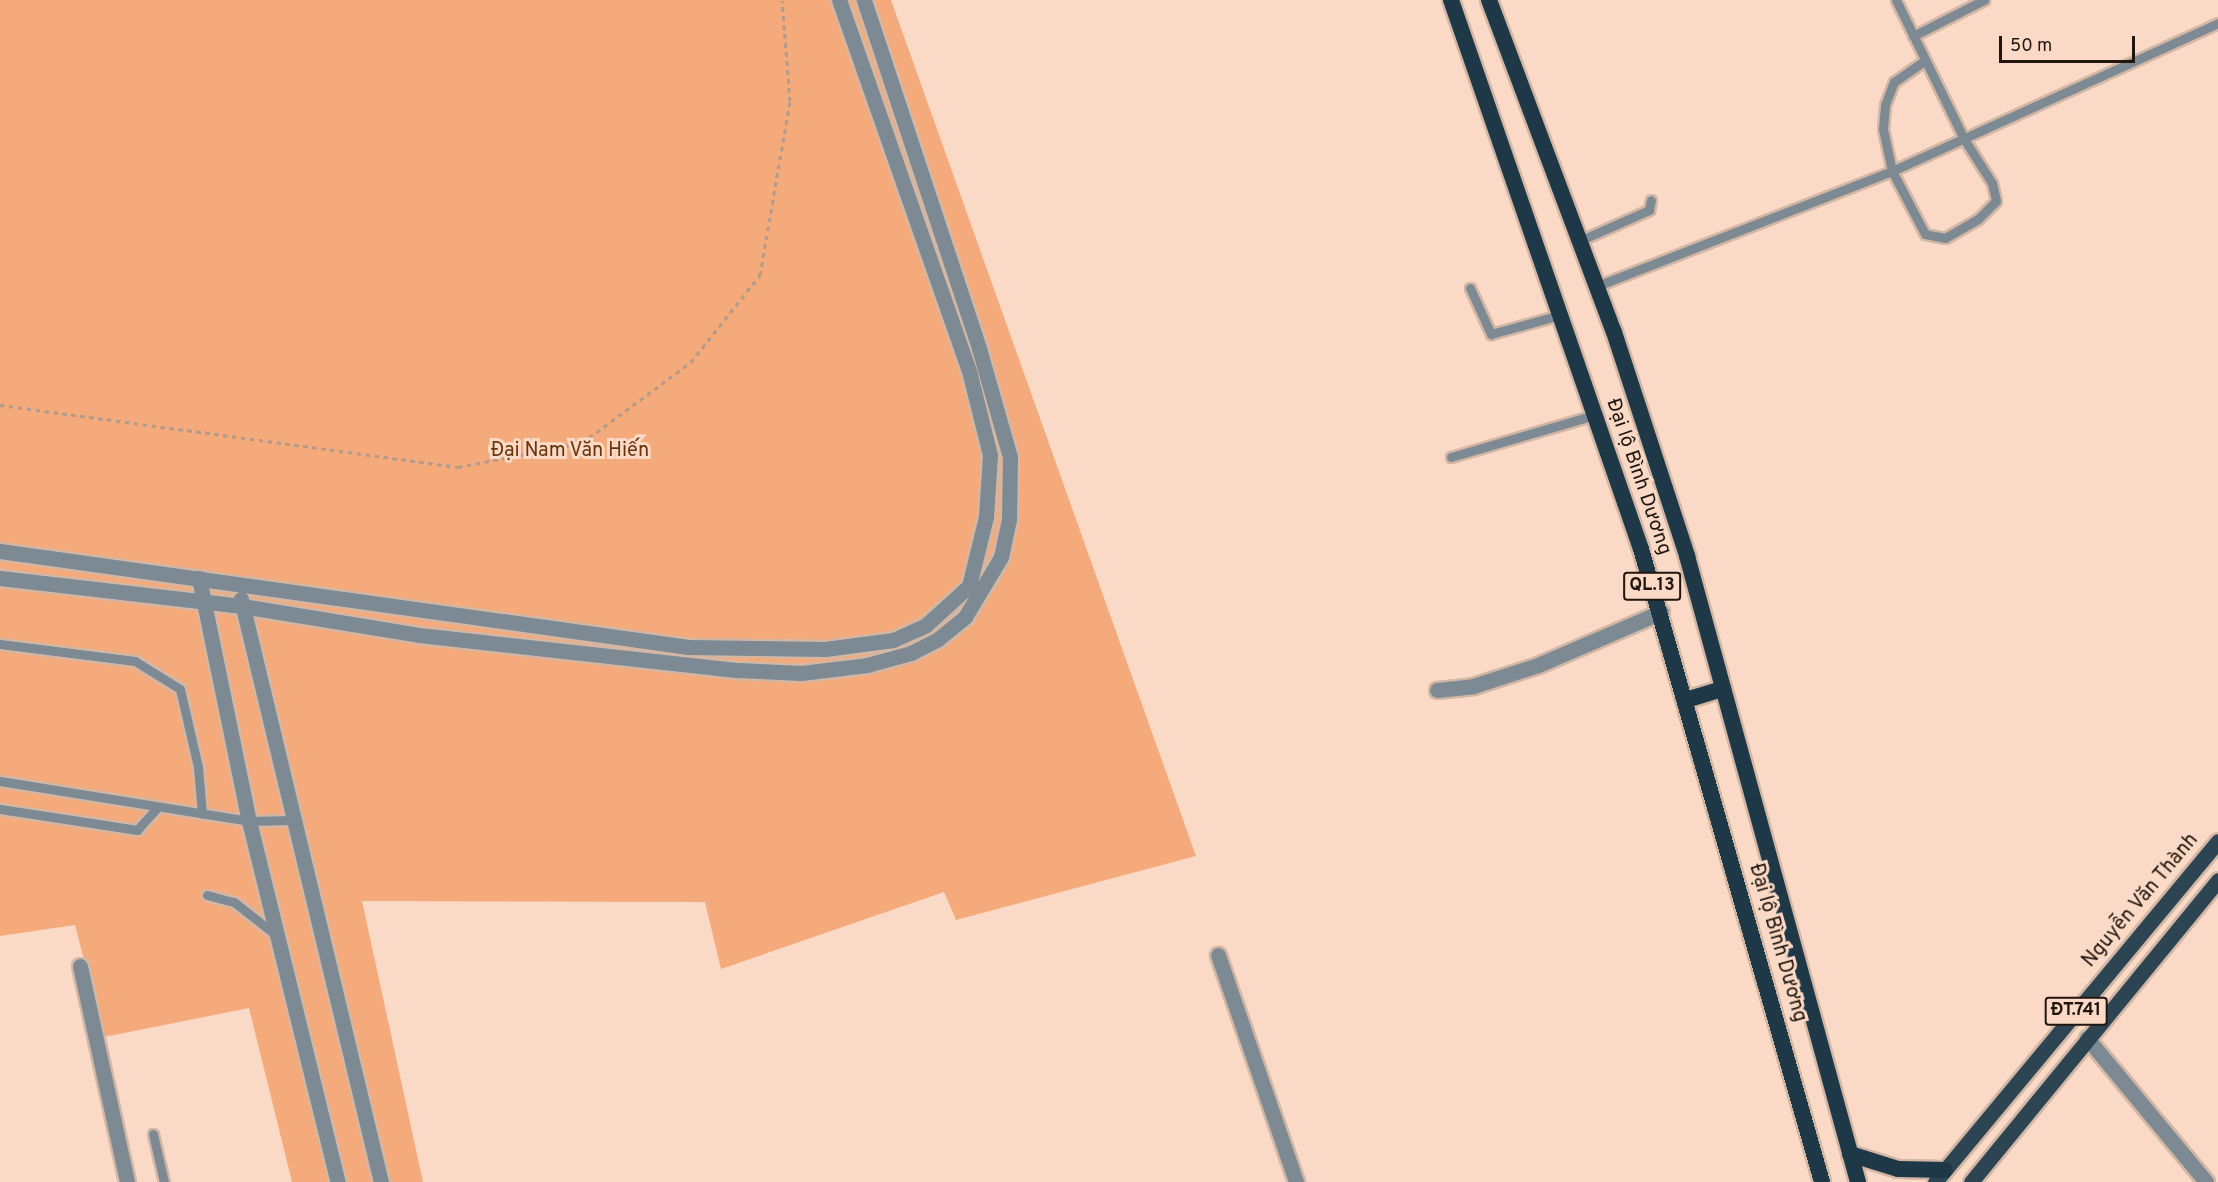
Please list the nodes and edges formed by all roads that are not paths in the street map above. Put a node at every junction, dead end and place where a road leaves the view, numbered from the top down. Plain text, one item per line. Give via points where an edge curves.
1 (839, 0) edge
2 (864, 0) edge
3 (1451, 0) edge
4 (1489, 0) edge
5 (1896, 0) edge
6 (1984, 0) edge
7 (2218, 23) edge
8 (1913, 36) junction
9 (1925, 60) junction
10 (1964, 139) junction
11 (1892, 171) junction
12 (1652, 200) dead end
13 (1580, 241) junction
14 (1597, 286) junction
15 (1470, 288) dead end
16 (1560, 315) junction
17 (1595, 416) junction
18 (1451, 457) dead end
19 (0, 551) edge
20 (0, 578) edge
21 (199, 578) junction
22 (238, 583) junction
23 (205, 602) junction
24 (242, 606) junction
25 (1661, 612) junction
26 (0, 644) edge
27 (1723, 689) junction
28 (1437, 690) dead end
29 (1686, 700) junction
30 (0, 781) edge
31 (157, 808) junction
32 (0, 809) edge
33 (202, 814) junction
34 (292, 820) junction
35 (249, 821) junction
36 (2218, 841) edge
37 (2218, 880) edge
38 (207, 896) dead end
39 (278, 936) junction
40 (1218, 955) dead end
41 (80, 966) dead end
42 (2087, 1038) junction
43 (153, 1134) dead end
44 (1850, 1154) junction
45 (1940, 1176) edge
46 (127, 1182) edge
47 (164, 1182) edge
48 (338, 1182) edge
49 (381, 1182) edge
50 (1296, 1182) edge
51 (1822, 1182) edge
52 (1858, 1182) edge
53 (1971, 1182) edge
54 (2206, 1182) edge

1 - 22 street via 969,371 990,455 987,517 969,586 952,604 926,624 893,640 825,649 688,647
2 - 24 street via 979,348 1010,457 1008,519 1001,557 965,617 938,639 911,653 867,665 801,673 738,670 419,635
3 - 16 highway, Đại lộ Bình Dương / QL.13
4 - 13 highway, Đại lộ Bình Dương / QL.13
5 - 8 lane
6 - 8 lane
7 - 10 lane
8 - 9 lane
9 - 10 lane
9 - 11 lane via 1894,82 1885,105 1883,129
10 - 11 lane
10 - 11 lane via 1992,183 1996,201 1978,219 1945,238 1925,234
11 - 14 lane
12 - 13 lane via 1649,210
13 - 14 highway, Đại lộ Bình Dương / QL.13
14 - 27 highway, Đại lộ Bình Dương / QL.13 via 1687,556
15 - 16 lane via 1491,334
16 - 17 highway, Đại lộ Bình Dương / QL.13
17 - 18 lane
17 - 25 highway, Đại lộ Bình Dương / QL.13
19 - 21 street
20 - 23 street
21 - 22 street
21 - 23 street
22 - 24 street
23 - 24 street
23 - 35 street
24 - 34 street
25 - 28 street via 1538,665 1473,686
25 - 29 highway, Đại lộ Bình Dương / QL.13
26 - 33 lane via 135,661 180,689 198,767
27 - 29 highway
27 - 44 highway, Đại lộ Bình Dương / QL.13
29 - 51 highway, Đại lộ Bình Dương / QL.13
30 - 31 lane
31 - 32 lane via 137,830
31 - 33 lane
33 - 35 lane
34 - 35 lane
34 - 49 street
35 - 39 street
36 - 45 main road, Nguyễn Văn Thành / ĐT.741
37 - 42 main road, ĐT.741
38 - 39 lane via 234,902
39 - 48 street
40 - 50 street
41 - 46 street
42 - 53 main road, ĐT.741
42 - 54 street
43 - 47 lane
44 - 45 highway via 1898,1169
44 - 52 highway, Đại lộ Bình Dương / QL.13

